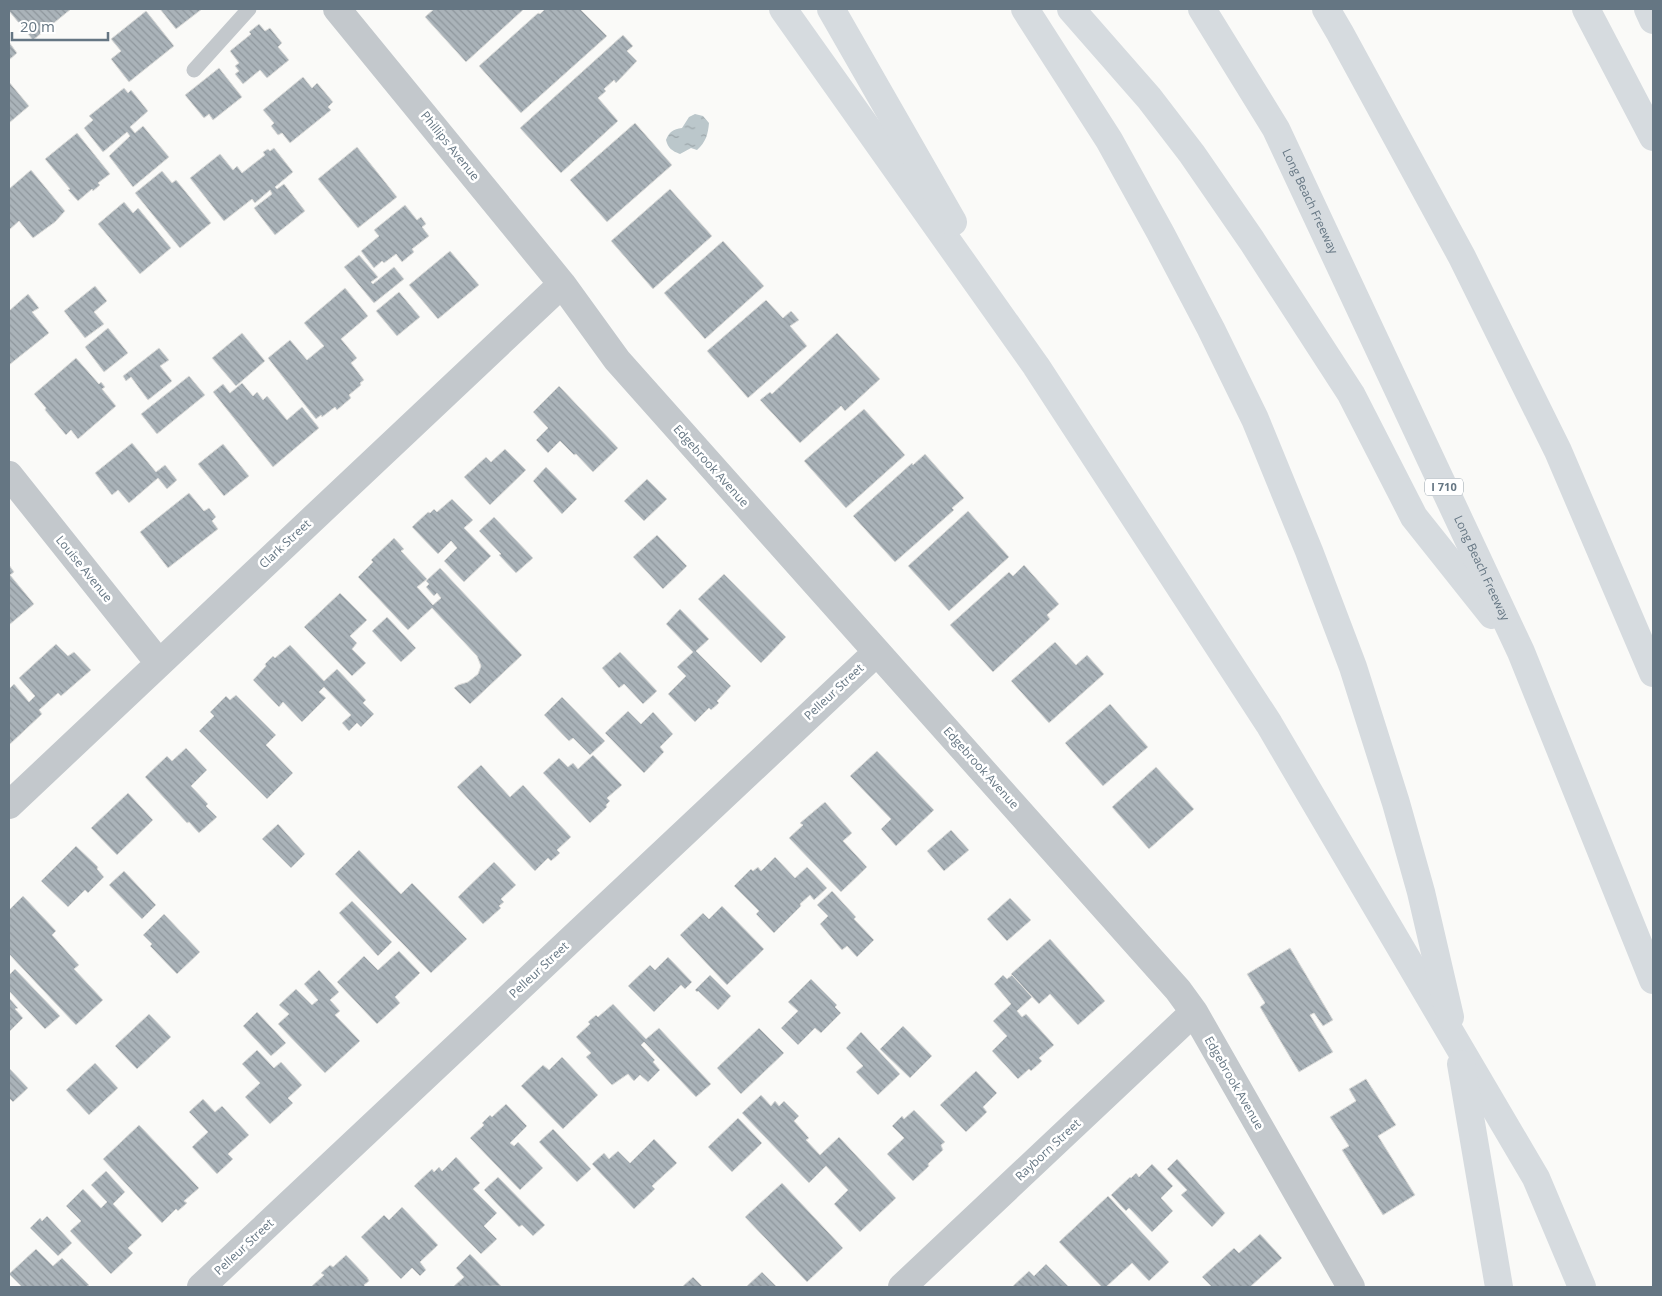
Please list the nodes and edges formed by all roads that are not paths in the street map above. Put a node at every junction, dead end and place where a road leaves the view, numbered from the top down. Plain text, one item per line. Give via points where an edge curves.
1 (249, 9) edge
2 (337, 9) edge
3 (784, 9) edge
4 (832, 9) edge
5 (1025, 9) edge
6 (1071, 9) edge
7 (1202, 9) edge
8 (1326, 9) edge
9 (1586, 9) edge
10 (1648, 9) edge
11 (1653, 20) edge
12 (194, 70) dead end
13 (1653, 137) edge
14 (562, 284) junction
15 (1036, 366) junction
16 (9, 475) edge
17 (877, 652) junction
18 (1521, 652) junction
19 (159, 663) junction
20 (1653, 673) edge
21 (9, 805) edge
22 (1653, 980) edge
23 (1194, 1012) junction
24 (201, 1287) edge
25 (902, 1287) edge
26 (1352, 1287) edge
27 (1499, 1287) edge
28 (1582, 1287) edge

1 - 12 lane
2 - 14 street, Phillips Avenue
3 - 15 highway
4 - 15 highway
5 - 27 highway via 1109,140 1211,329 1255,419 1353,667 1422,892 1466,1090
6 - 18 highway via 1149,98 1192,154 1351,394 1414,517
7 - 18 highway, Long Beach Freeway / I 710 via 1276,129
8 - 20 highway via 1462,257 1558,451
9 - 13 highway
10 - 11 highway
14 - 17 street, Edgebrook Avenue via 617,360
14 - 19 street, Clark Street
15 - 28 highway via 1274,732 1536,1178
16 - 19 street, Louise Avenue
17 - 23 street, Edgebrook Avenue via 1161,970
17 - 24 street, Pelleur Street
18 - 22 highway, Long Beach Freeway / I 710
19 - 21 street, Clark Street
23 - 25 street, Rayborn Street
23 - 26 street, Edgebrook Avenue

